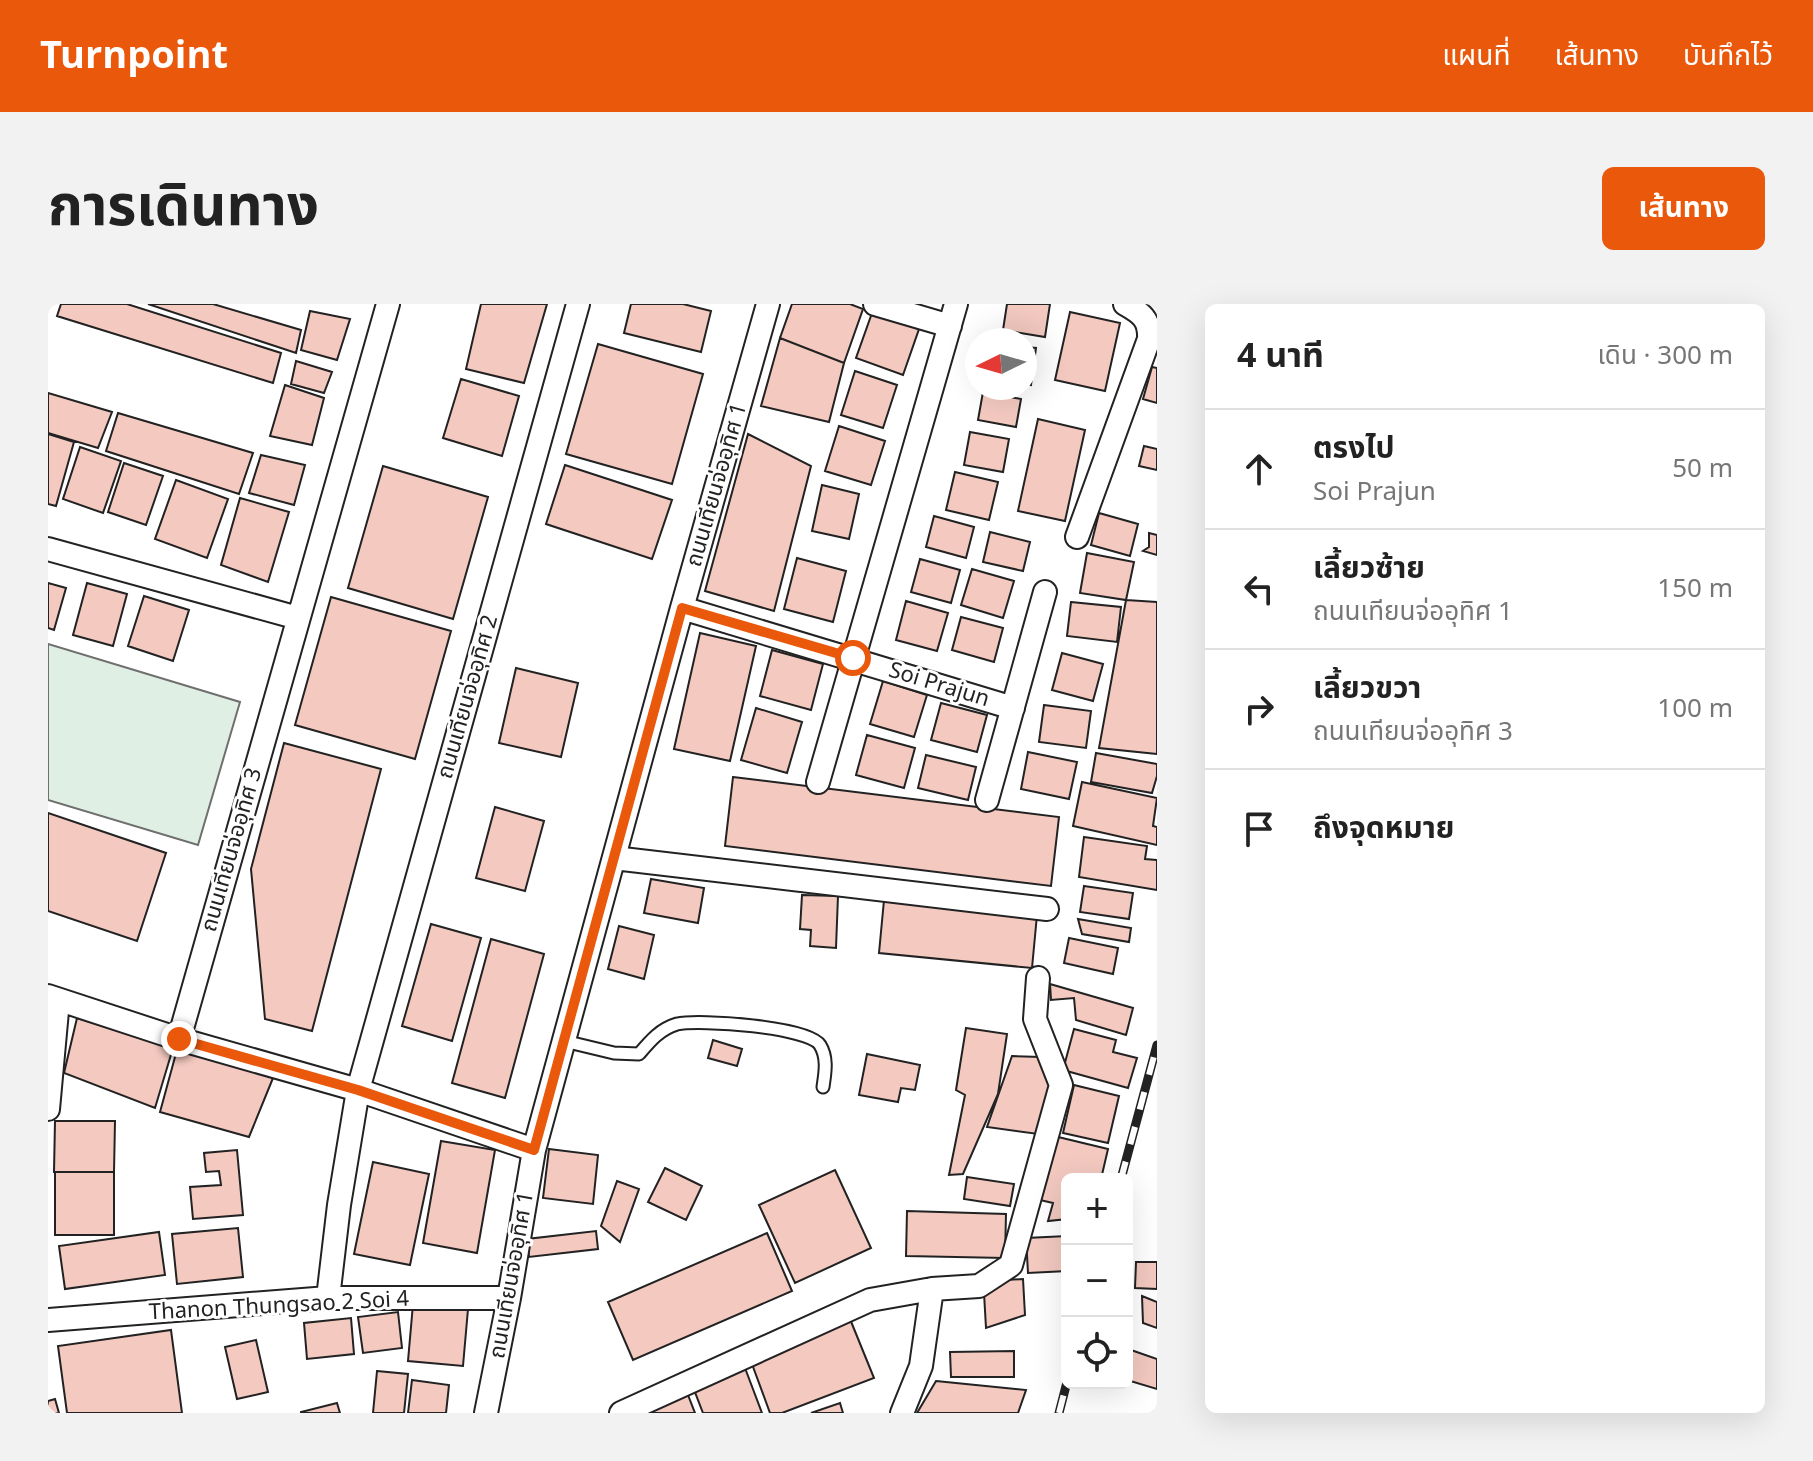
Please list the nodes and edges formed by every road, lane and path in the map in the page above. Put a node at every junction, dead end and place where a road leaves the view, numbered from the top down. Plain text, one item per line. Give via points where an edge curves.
1 (388, 304) edge
2 (578, 304) edge
3 (768, 304) edge
4 (875, 304) edge
5 (1125, 304) edge
6 (953, 315) edge
7 (1077, 537) dead end
8 (48, 549) edge
9 (1045, 592) dead end
10 (682, 608) junction
11 (298, 618) junction
12 (853, 658) junction
13 (1013, 708) junction
14 (818, 782) dead end
15 (987, 800) dead end
16 (614, 858) junction
17 (1047, 909) dead end
18 (1038, 978) dead end
19 (53, 998) edge
20 (179, 1039) junction
21 (564, 1041) junction
22 (823, 1087) dead end
23 (358, 1090) junction
24 (48, 1109) edge
25 (534, 1150) junction
26 (932, 1289) junction
27 (328, 1298) junction
28 (509, 1298) junction
29 (48, 1320) edge
30 (486, 1413) edge
31 (621, 1413) edge
32 (902, 1413) edge

1 - 11 street, ถนนเทียนจ่ออุทิศ 3
2 - 23 street, ถนนเทียนจ่ออุทิศ 2
3 - 10 street, ถนนเทียนจ่ออุทิศ 1
4 - 6 street
5 - 7 street via 1146,318 1149,339
6 - 12 street
8 - 11 street
9 - 13 street
10 - 12 street, Soi Prajun
10 - 16 street, ถนนเทียนจ่ออุทิศ 1
11 - 20 street, ถนนเทียนจ่ออุทิศ 3
12 - 13 street, Soi Prajun
12 - 14 street
13 - 15 street
16 - 17 street
16 - 21 street, ถนนเทียนจ่ออุทิศ 1
18 - 26 street via 1035,1019 1061,1085 1011,1265 979,1286
19 - 20 street
19 - 24 street
20 - 23 street
21 - 22 lane via 639,1054 654,1036 676,1024 714,1021 806,1035 820,1043 826,1062
21 - 25 street, ถนนเทียนจ่ออุทิศ 1
23 - 25 street
23 - 27 street, ถนนเทียนจ่ออุทิศ 2
25 - 28 street, ถนนเทียนจ่ออุทิศ 1
26 - 31 street via 870,1300
26 - 32 street via 921,1366
27 - 28 street, Thanon Thungsao 2 Soi 4
27 - 29 street, Thanon Thungsao 2 Soi 4
28 - 30 street, ถนนเทียนจ่ออุทิศ 1

